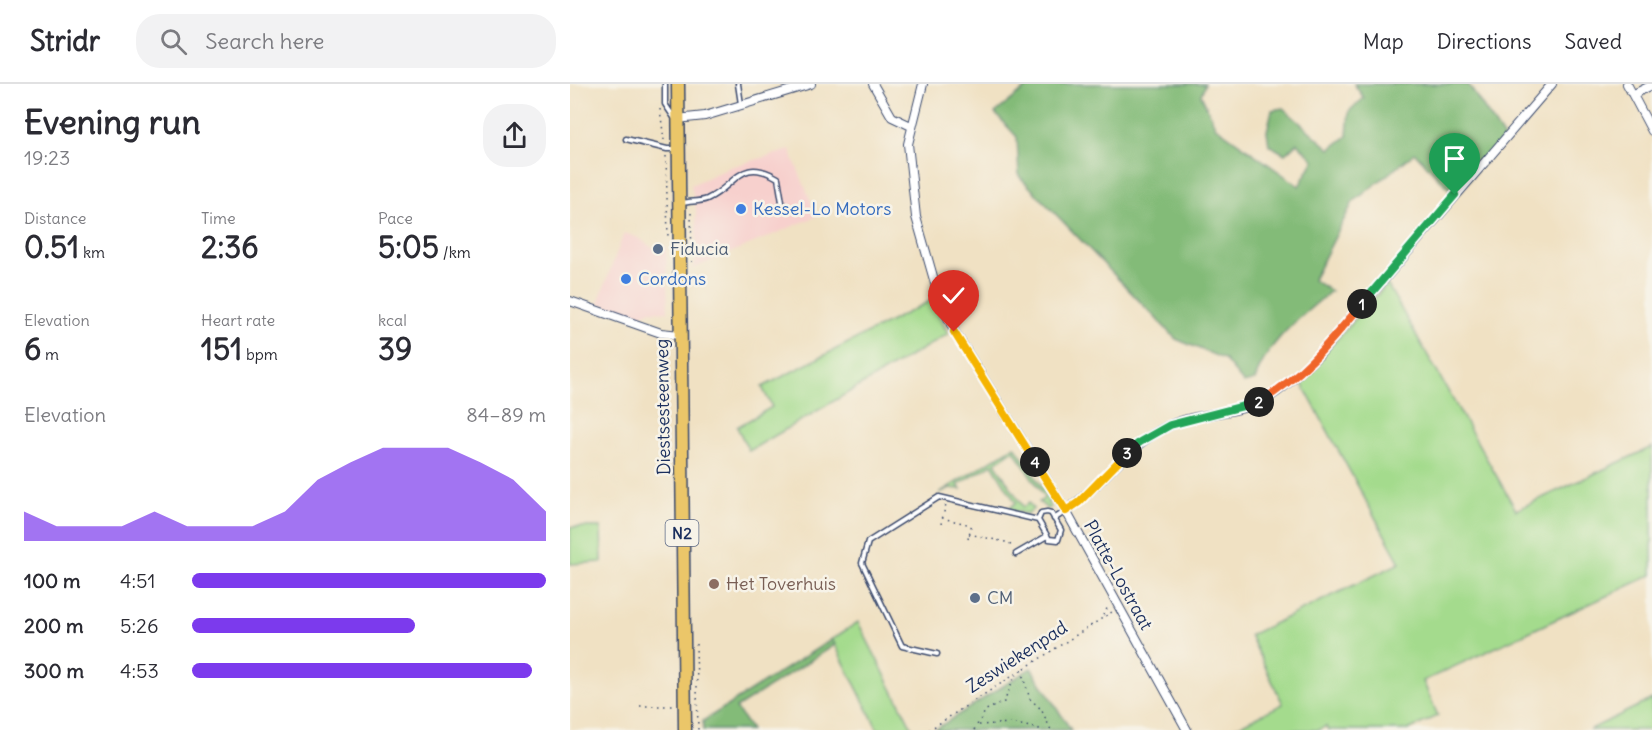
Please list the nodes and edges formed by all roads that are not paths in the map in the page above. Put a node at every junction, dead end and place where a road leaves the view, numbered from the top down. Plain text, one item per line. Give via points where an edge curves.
1 (665, 84) edge
2 (678, 84) edge
3 (738, 84) edge
4 (811, 84) edge
5 (873, 84) edge
6 (923, 84) edge
7 (1552, 84) edge
8 (1627, 84) edge
9 (1652, 85) edge
10 (1634, 94) junction
11 (741, 105) junction
12 (677, 121) junction
13 (911, 126) junction
14 (1652, 131) edge
15 (626, 139) dead end
16 (671, 149) junction
17 (679, 203) junction
18 (783, 208) dead end
19 (570, 301) edge
20 (680, 335) junction
21 (1066, 511) junction
22 (1054, 519) junction
23 (1038, 520) junction
24 (1047, 536) junction
25 (1016, 554) dead end
26 (937, 654) dead end
27 (685, 730) edge
28 (1187, 730) edge

1 - 12 lane via 665,104
2 - 12 main road, Diestsesteenweg / N2
3 - 11 lane
4 - 11 street
5 - 13 street via 892,117
6 - 13 street, Platte-Lostraat
7 - 21 street via 1319,355 1295,377 1254,405 1170,425 1140,442
8 - 10 street
9 - 10 street
10 - 14 street
11 - 12 street
12 - 16 main road, Diestsesteenweg / N2
13 - 21 street, Platte-Lostraat via 908,144 916,218 940,301 954,332
15 - 16 lane
16 - 17 main road, Diestsesteenweg / N2
17 - 18 lane via 706,199 748,169 764,170 778,178
17 - 20 main road, Diestsesteenweg / N2
19 - 20 street via 662,333
20 - 27 main road, Diestsesteenweg / N2
21 - 22 lane
21 - 28 street, Platte-Lostraat
22 - 23 lane via 1047,512 1041,513
22 - 24 lane via 1061,535 1053,541
23 - 24 lane
23 - 26 lane via 939,497 868,542 862,563 902,645
24 - 25 lane

